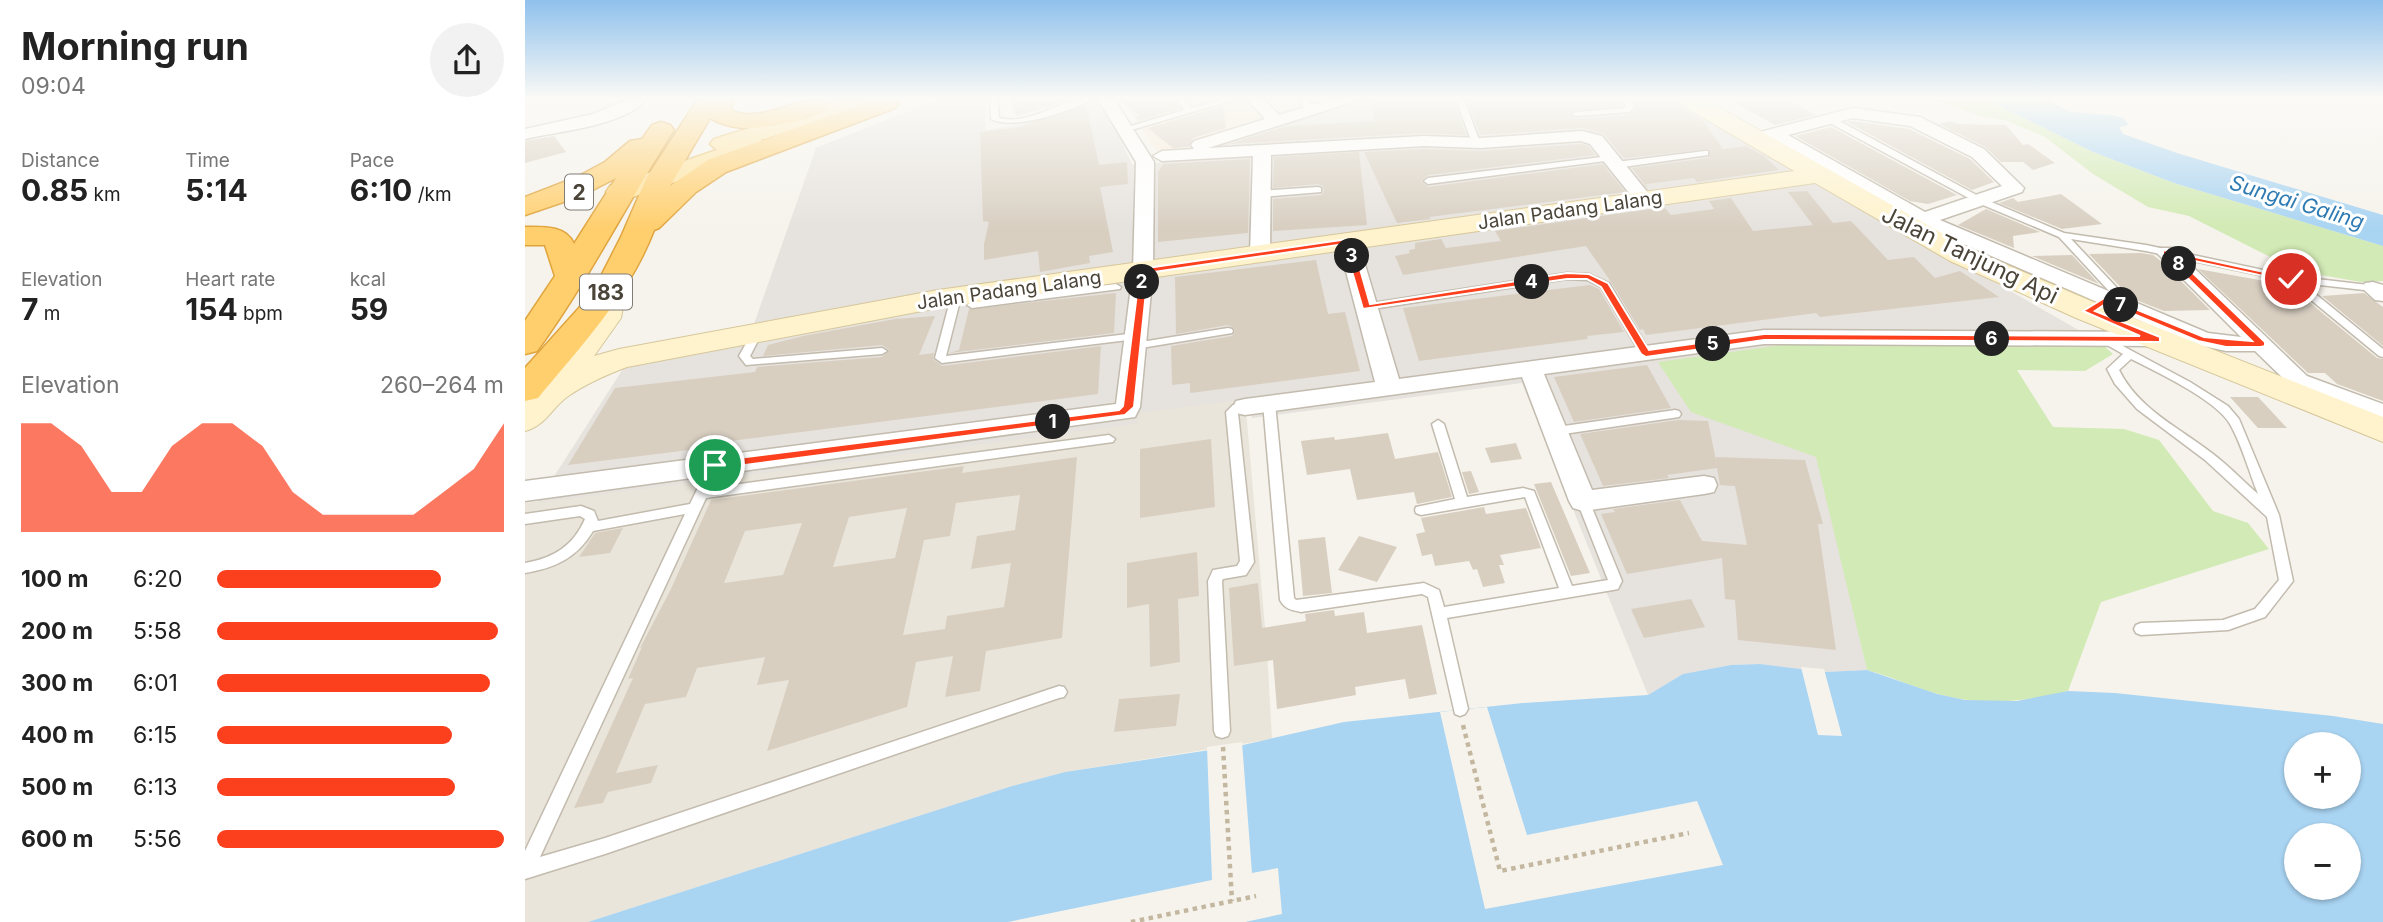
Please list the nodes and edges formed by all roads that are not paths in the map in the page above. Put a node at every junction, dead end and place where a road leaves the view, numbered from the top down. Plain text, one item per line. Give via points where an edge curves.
1 (643, 142) edge
2 (660, 142) edge
3 (674, 142) edge
4 (751, 142) edge
5 (778, 142) edge
6 (1137, 142) edge
7 (1208, 142) edge
8 (1407, 142) edge
9 (1451, 142) edge
10 (1494, 142) edge
11 (1598, 142) edge
12 (1774, 142) edge
13 (1776, 142) edge
14 (1872, 142) edge
15 (1956, 142) edge
16 (1476, 143) joint
17 (1262, 151) junction
18 (1705, 153) dead end
19 (1153, 159) junction
20 (1613, 161) junction
21 (646, 175) junction
22 (1819, 175) junction
23 (1428, 181) dead end
24 (1318, 190) dead end
25 (1261, 194) junction
26 (1644, 199) junction
27 (1979, 200) junction
28 (525, 209) edge
29 (1914, 222) junction
30 (525, 226) edge
31 (2062, 235) junction
32 (525, 236) edge
33 (636, 237) junction
34 (1348, 241) junction
35 (2166, 252) junction
36 (1260, 254) junction
37 (1143, 271) junction
38 (571, 276) junction
39 (2291, 279) junction
40 (612, 284) junction
41 (1115, 287) dead end
42 (1051, 290) junction
43 (2378, 292) edge
44 (964, 301) junction
45 (2097, 305) junction
46 (1366, 307) junction
47 (605, 318) junction
48 (537, 321) edge
49 (758, 331) junction
50 (1229, 331) dead end
51 (1136, 341) junction
52 (525, 344) edge
53 (2261, 344) junction
54 (2143, 347) junction
55 (658, 350) junction
56 (882, 351) dead end
57 (1646, 354) junction
58 (2383, 354) edge
59 (1531, 371) junction
60 (1389, 388) junction
61 (540, 390) edge
62 (1257, 405) junction
63 (1675, 414) dead end
64 (2383, 414) edge
65 (525, 420) edge
66 (1438, 424) dead end
67 (2383, 430) edge
68 (1557, 431) junction
69 (1109, 439) dead end
70 (715, 465) junction
71 (1704, 485) dead end
72 (525, 491) edge
73 (697, 501) junction
74 (1583, 501) junction
75 (1462, 502) junction
76 (1421, 510) dead end
77 (2273, 515) junction
78 (525, 519) edge
79 (589, 527) junction
80 (525, 568) edge
81 (1568, 593) junction
82 (1438, 614) junction
83 (2141, 629) dead end
84 (1059, 692) dead end
85 (1459, 709) road end
86 (1222, 731) road end
87 (525, 870) edge

1 - 28 highway via 610,171
2 - 21 highway
3 - 21 highway
4 - 21 main road
5 - 33 highway via 717,166 673,196
6 - 19 street
7 - 19 street
8 - 17 street
9 - 16 street
10 - 16 street
11 - 20 street
12 - 22 street, Jalan Tanjung Api
13 - 29 street
14 - 27 lane
15 - 27 street via 1978,153 2015,188
17 - 19 street
17 - 25 street
18 - 20 lane
19 - 37 street
20 - 23 lane
20 - 26 street
21 - 28 highway, 2
21 - 30 highway, 2
21 - 33 highway, 183
21 - 38 highway, 183
22 - 26 street, Jalan Padang Lalang
22 - 29 street, Jalan Tanjung Api
24 - 25 lane
25 - 36 street
26 - 34 street, Jalan Padang Lalang
27 - 29 street
27 - 31 lane
29 - 45 street, Jalan Tanjung Api via 1984,266
31 - 35 lane
31 - 45 lane via 2114,290
32 - 38 highway via 558,240
33 - 40 highway, 183
34 - 36 street, Jalan Padang Lalang
34 - 46 street
35 - 39 lane
35 - 53 street
36 - 37 street, Jalan Padang Lalang
37 - 42 street, Jalan Padang Lalang
37 - 51 street
38 - 48 highway, 183
39 - 43 lane
39 - 58 lane
40 - 47 street
40 - 61 highway, 183
41 - 42 lane
42 - 44 street, Jalan Padang Lalang
44 - 49 street, Jalan Padang Lalang
44 - 51 lane via 941,349 942,360
45 - 53 street via 2202,339
45 - 54 street, Jalan Tanjung Api
46 - 57 lane via 1567,276 1589,277 1605,285
46 - 60 street
47 - 55 street, Jalan Padang Lalang via 604,338 613,346
47 - 61 street
48 - 52 highway, 183
49 - 55 street, Jalan Padang Lalang
49 - 56 lane via 744,356 750,363
50 - 51 lane
51 - 70 street via 1128,407 1122,413
53 - 64 street via 2299,381
54 - 57 street via 2104,339 1764,337
54 - 67 street, Jalan Tanjung Api
54 - 77 lane via 2235,422
54 - 77 lane via 2113,369 2117,381
55 - 61 street via 593,368
57 - 59 street
59 - 60 street
59 - 68 street
60 - 62 street
61 - 65 street
62 - 82 lane via 1287,600 1301,606 1424,588 1434,594
62 - 86 lane via 1233,412 1247,562 1241,571 1219,575 1215,581
63 - 68 lane
66 - 75 lane
68 - 74 street
69 - 73 lane
70 - 72 street
70 - 73 lane
71 - 74 street
73 - 79 lane
73 - 87 lane
74 - 81 lane via 1615,581
75 - 76 lane
75 - 81 lane via 1530,494
77 - 83 lane via 2286,581 2260,612 2223,626
78 - 79 lane via 581,510 592,519
79 - 80 lane via 558,561
81 - 82 lane
82 - 85 lane
84 - 87 lane

